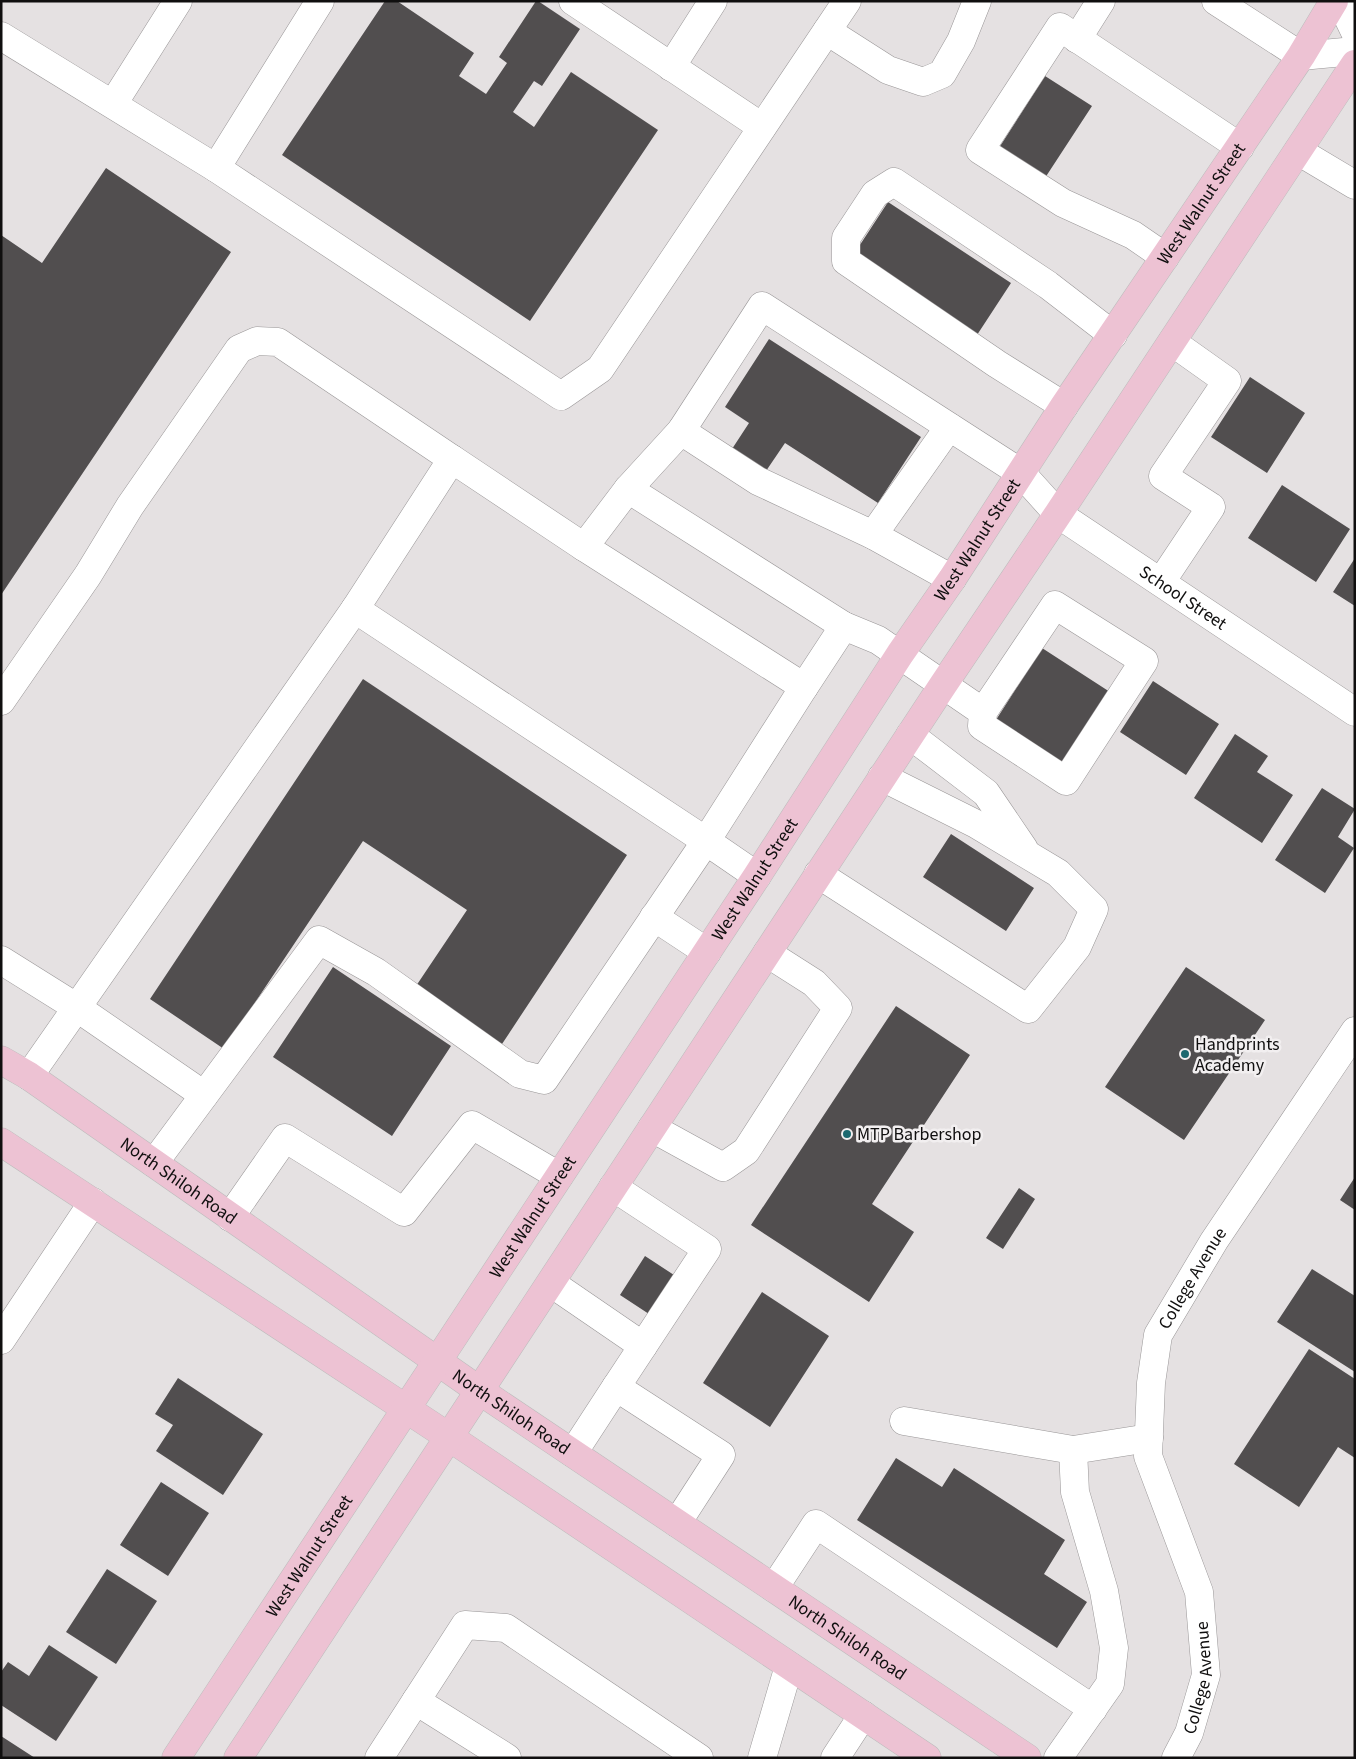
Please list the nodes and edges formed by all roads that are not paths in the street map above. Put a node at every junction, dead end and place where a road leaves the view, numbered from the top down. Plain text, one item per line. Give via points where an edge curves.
1 (178, 1) edge
2 (320, 1) edge
3 (713, 1) edge
4 (847, 1) edge
5 (977, 1) edge
6 (1101, 1) edge
7 (1216, 1) edge
8 (1334, 1) edge
9 (1340, 1) edge
10 (581, 3) edge
11 (827, 31) junction
12 (1355, 32) edge
13 (1, 36) edge
14 (1077, 39) junction
15 (1355, 51) edge
16 (1301, 56) junction
17 (1355, 64) edge
18 (671, 67) junction
19 (113, 104) junction
20 (762, 128) junction
21 (1240, 146) junction
22 (1298, 150) junction
23 (216, 168) junction
24 (1355, 185) edge
25 (1165, 257) junction
26 (1112, 335) junction
27 (1172, 342) junction
28 (1064, 406) junction
29 (949, 427) junction
30 (681, 431) junction
31 (452, 459) junction
32 (1021, 473) junction
33 (628, 489) junction
34 (1058, 514) junction
35 (873, 535) junction
36 (584, 546) junction
37 (952, 578) junction
38 (1161, 582) junction
39 (355, 609) junction
40 (844, 626) junction
41 (900, 654) junction
42 (943, 685) junction
43 (804, 687) junction
44 (1, 701) edge
45 (983, 712) junction
46 (1355, 712) edge
47 (910, 735) junction
48 (882, 777) junction
49 (706, 841) junction
50 (1029, 856) junction
51 (818, 874) junction
52 (757, 876) junction
53 (654, 917) junction
54 (707, 952) junction
55 (767, 953) junction
56 (1, 960) edge
57 (76, 1007) junction
58 (1355, 1031) edge
59 (1, 1060) edge
60 (28, 1076) junction
61 (204, 1095) junction
62 (652, 1128) junction
63 (1, 1142) edge
64 (154, 1163) junction
65 (559, 1176) junction
66 (613, 1187) junction
67 (93, 1202) junction
68 (230, 1217) junction
69 (551, 1283) junction
70 (1, 1340) edge
71 (643, 1346) junction
72 (437, 1362) junction
73 (616, 1387) junction
74 (480, 1391) junction
75 (406, 1408) junction
76 (904, 1421) dead end
77 (450, 1437) junction
78 (1149, 1438) junction
79 (1074, 1450) junction
80 (573, 1454) junction
81 (677, 1524) junction
82 (774, 1588) junction
83 (789, 1666) junction
84 (416, 1701) junction
85 (1093, 1709) junction
86 (863, 1714) junction
87 (176, 1758) edge
88 (238, 1758) edge
89 (379, 1758) edge
90 (507, 1758) edge
91 (699, 1758) edge
92 (762, 1758) edge
93 (834, 1758) edge
94 (927, 1758) edge
95 (1027, 1758) edge
96 (1058, 1758) edge
97 (1176, 1758) edge

1 - 19 street
2 - 23 street
3 - 18 street
4 - 11 street
5 - 11 street via 961,41 942,74 923,82 888,70
6 - 14 street
7 - 16 street
8 - 16 main road, West Walnut Street
9 - 12 street
10 - 18 street
11 - 20 street
13 - 19 street
14 - 21 street
14 - 25 street via 1060,27 980,150 1063,203 1133,235
15 - 16 street
16 - 21 main road, West Walnut Street
17 - 22 main road
18 - 20 street
19 - 23 street
20 - 23 street via 600,369 561,396
21 - 25 main road, West Walnut Street
22 - 24 street
22 - 27 main road
25 - 26 main road, West Walnut Street
26 - 28 main road, West Walnut Street
26 - 28 street via 1048,285 894,182 875,194 846,238 846,261
27 - 34 main road
27 - 38 street via 1226,381 1163,476 1211,507
28 - 32 main road, West Walnut Street
29 - 30 street, School Street via 762,306
29 - 32 street, School Street
29 - 35 street
30 - 33 street
30 - 35 street via 758,481
31 - 36 street
31 - 39 street
31 - 44 street via 278,342 257,341 239,349
32 - 34 street, School Street
32 - 37 main road, West Walnut Street
33 - 36 street
33 - 40 street
34 - 38 street, School Street
34 - 42 main road
35 - 37 street
36 - 43 street
37 - 41 main road, West Walnut Street
38 - 46 street, School Street
39 - 49 street
39 - 57 street
40 - 41 street via 878,640
40 - 43 street
41 - 42 street
41 - 52 main road, West Walnut Street
42 - 45 street
42 - 47 main road
43 - 49 street
45 - 45 street via 1056,605 1144,661 1066,781 982,726
47 - 48 main road
47 - 50 street via 986,793
48 - 50 street via 976,824
48 - 51 main road
49 - 52 street
49 - 53 street
50 - 51 street via 1058,873 1094,909 1077,947 1028,1009
51 - 55 main road
52 - 54 main road, West Walnut Street
53 - 54 street
53 - 61 street via 544,1080 520,1074 376,972 319,940
54 - 65 main road, West Walnut Street
55 - 62 main road
55 - 62 street via 814,982 838,1008 746,1151 723,1167
56 - 57 street
57 - 60 street
57 - 61 street
58 - 78 street, College Avenue via 1214,1241 1158,1335 1151,1383
59 - 60 main road, North Shiloh Road
60 - 64 main road, North Shiloh Road
61 - 64 street
62 - 66 main road
63 - 67 main road
64 - 68 main road, North Shiloh Road
65 - 68 street via 472,1125 404,1212 284,1138
65 - 72 main road, West Walnut Street
66 - 69 main road
66 - 71 street via 707,1249
67 - 70 street
67 - 75 main road
68 - 72 main road, North Shiloh Road
69 - 71 street
69 - 74 main road
71 - 73 street
72 - 74 main road, North Shiloh Road
72 - 75 main road, West Walnut Street
73 - 80 street
73 - 81 street via 721,1455
74 - 77 main road
74 - 80 main road, North Shiloh Road
75 - 77 main road
75 - 87 main road, West Walnut Street
76 - 79 street
77 - 83 main road
77 - 88 main road
78 - 79 street
78 - 97 street, College Avenue via 1148,1456 1199,1592 1206,1666 1189,1733
79 - 85 street via 1075,1492 1104,1591 1114,1648 1110,1684
80 - 81 main road, North Shiloh Road
81 - 82 main road, North Shiloh Road
82 - 85 street via 816,1524
82 - 95 main road, North Shiloh Road
83 - 86 main road
83 - 92 street
84 - 89 street
84 - 90 street
84 - 91 street via 466,1625 506,1628
85 - 96 street
86 - 93 street
86 - 94 main road

